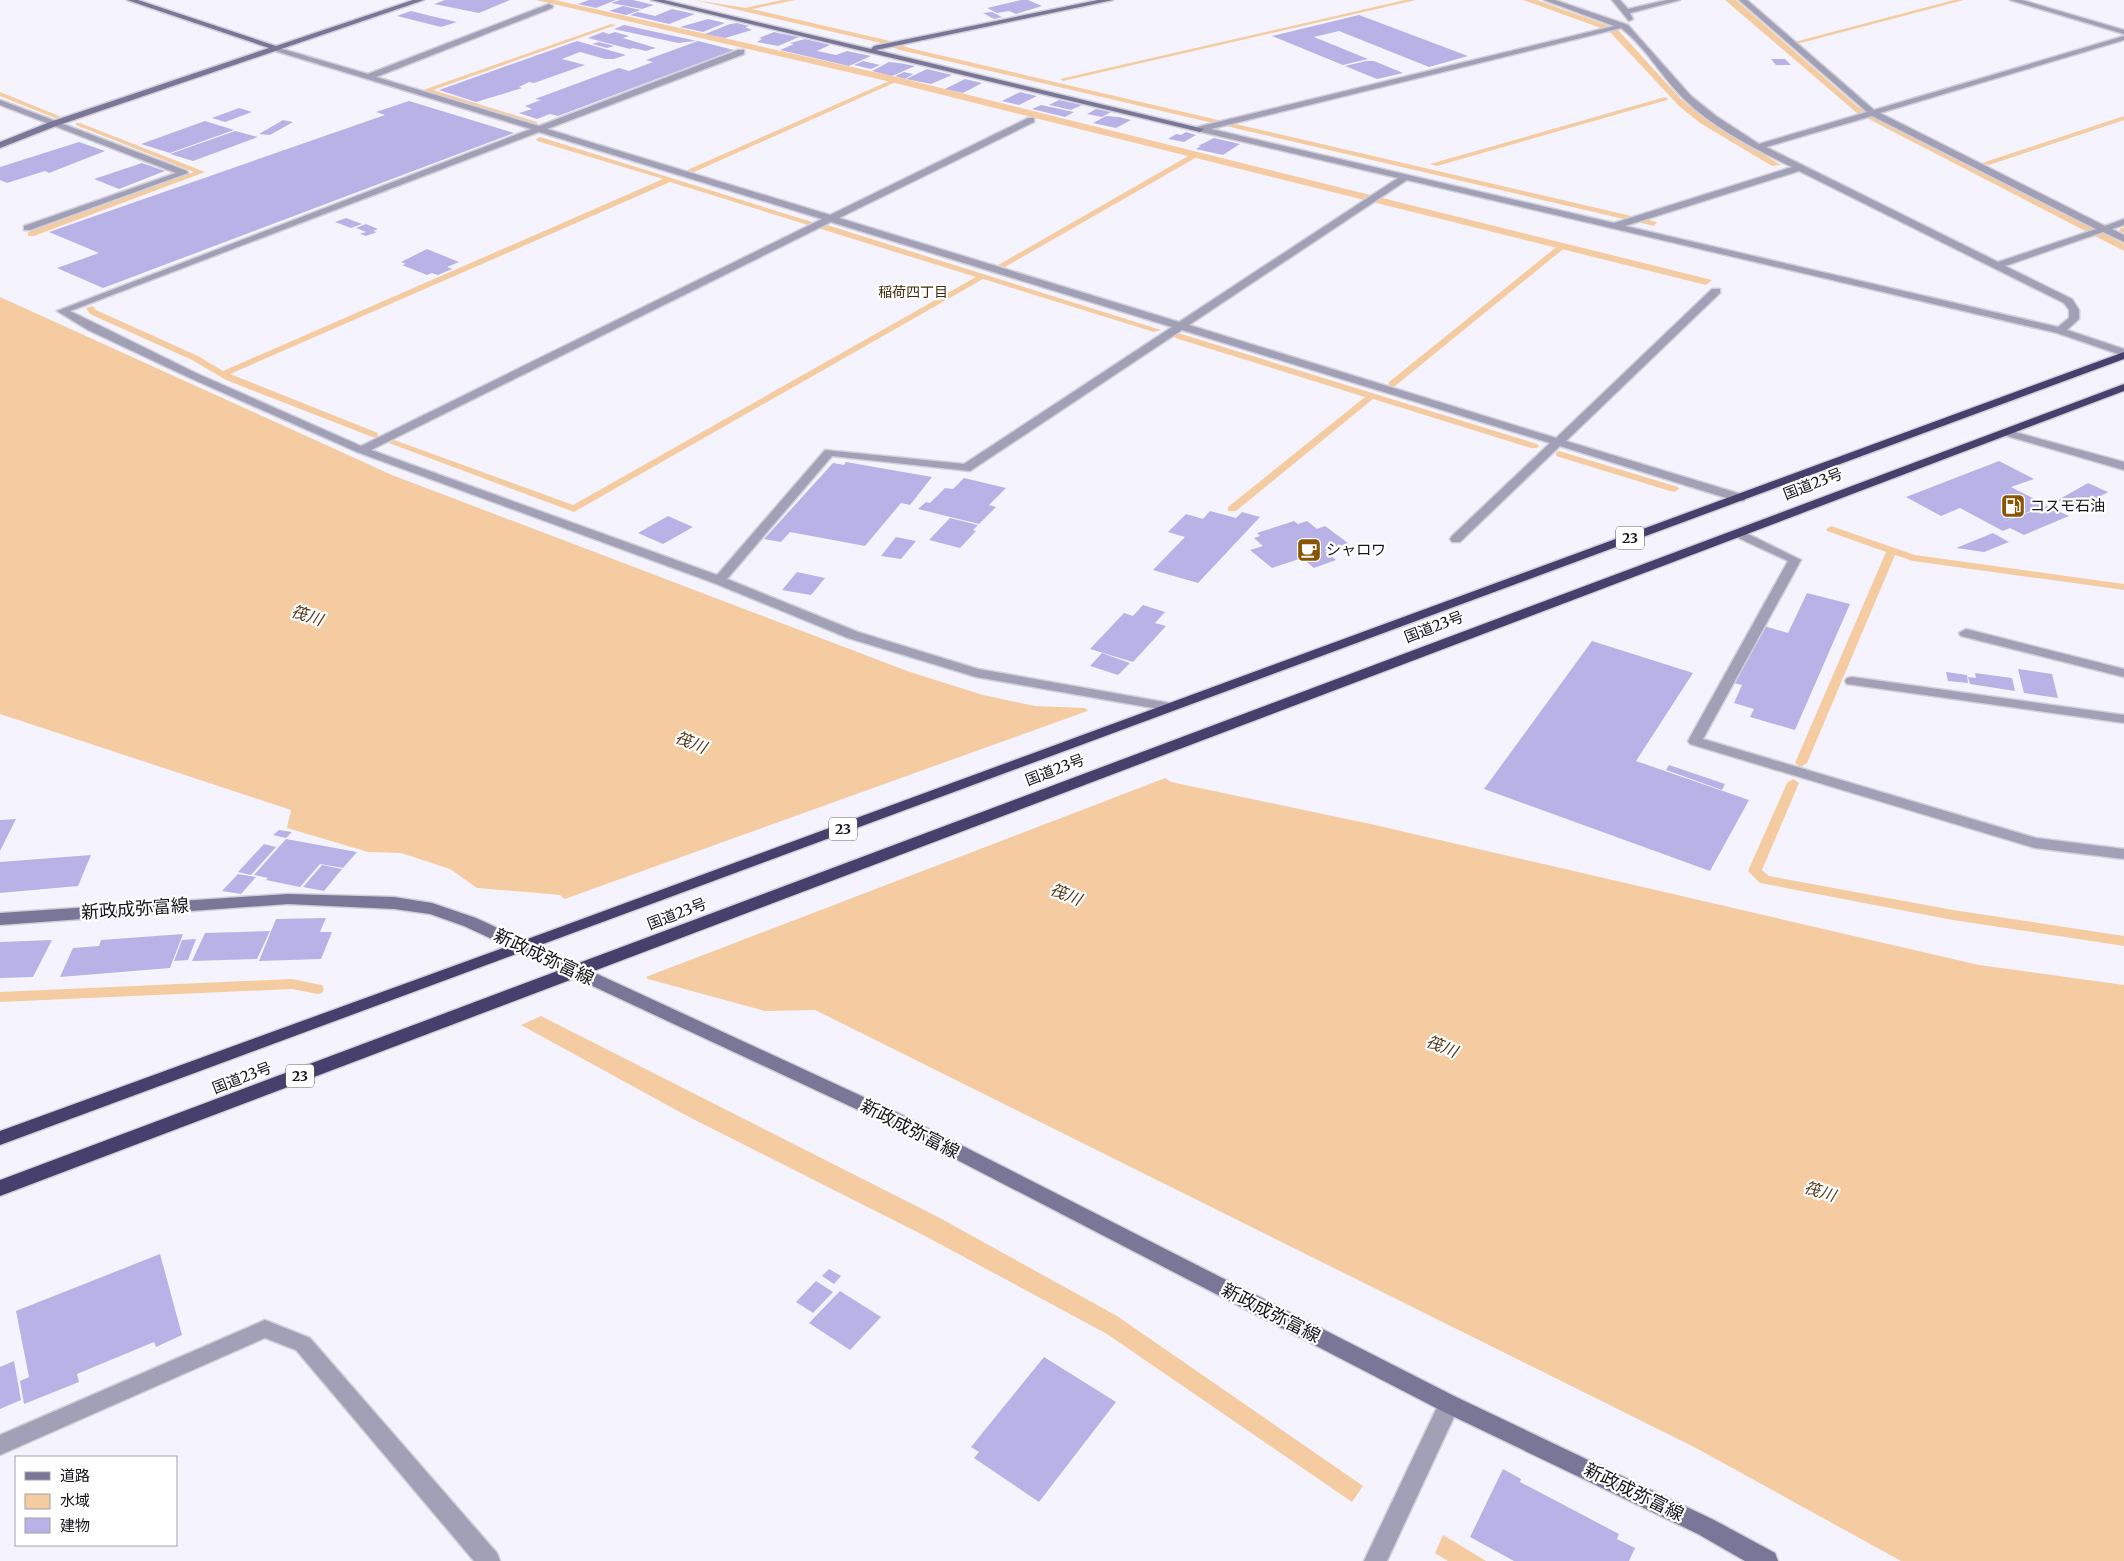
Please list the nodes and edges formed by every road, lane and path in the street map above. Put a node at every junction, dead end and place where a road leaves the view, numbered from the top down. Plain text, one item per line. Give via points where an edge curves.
1 (131, 0) edge
2 (420, 0) edge
3 (655, 0) edge
4 (1109, 0) edge
5 (1548, 0) edge
6 (1616, 0) edge
7 (1676, 0) edge
8 (1743, 0) edge
9 (2014, 0) edge
10 (549, 6) dead end
11 (1626, 12) junction
12 (1625, 27) junction
13 (2124, 32) edge
14 (2124, 38) edge
15 (275, 48) junction
16 (868, 49) junction
17 (742, 52) dead end
18 (368, 77) junction
19 (0, 102) edge
20 (1872, 113) junction
21 (1031, 120) dead end
22 (53, 124) junction
23 (1200, 129) junction
24 (539, 130) junction
25 (0, 145) edge
26 (1758, 147) junction
27 (1798, 168) junction
28 (1406, 177) junction
29 (830, 220) junction
30 (2124, 222) edge
31 (1616, 226) junction
32 (27, 228) dead end
33 (2102, 230) junction
34 (2124, 238) edge
35 (1998, 265) junction
36 (1716, 291) dead end
37 (1181, 326) junction
38 (2060, 331) junction
39 (2124, 354) edge
40 (2124, 387) edge
41 (2004, 432) junction
42 (1558, 442) junction
43 (361, 450) junction
44 (2124, 466) edge
45 (1740, 498) junction
46 (1738, 533) junction
47 (1456, 539) dead end
48 (719, 580) junction
49 (1966, 633) dead end
50 (2124, 674) edge
51 (1852, 681) dead end
52 (1170, 707) junction
53 (2124, 719) edge
54 (2124, 854) edge
55 (0, 918) edge
56 (522, 947) junction
57 (575, 972) junction
58 (0, 1138) edge
59 (0, 1188) edge
60 (1449, 1404) junction
61 (0, 1445) edge
62 (489, 1561) edge
63 (1375, 1561) edge
64 (1767, 1561) edge

1 - 15 street
2 - 15 street
3 - 16 street
4 - 16 street
5 - 12 street
6 - 11 street
7 - 11 street
8 - 20 street
9 - 13 street
10 - 18 street
11 - 12 street via 1629,21
12 - 23 street via 1613,26
12 - 26 street via 1688,98
14 - 20 street
15 - 18 street
15 - 22 street
16 - 23 street
17 - 24 street
18 - 24 street
19 - 22 street
20 - 26 street
20 - 33 street
21 - 29 street
22 - 25 street
22 - 32 street via 184,173
23 - 28 street
24 - 29 street
24 - 43 street via 62,311 194,376
26 - 27 street
27 - 31 street
27 - 35 street
28 - 31 street
28 - 37 street
29 - 37 street
29 - 43 street
30 - 33 street
31 - 38 street
33 - 34 street
33 - 35 street
35 - 38 street via 2068,301 2074,310 2074,319
36 - 42 street
37 - 42 street
37 - 48 street via 966,468 829,452
38 - 39 street
39 - 45 highway, 国道23号 / 23
40 - 41 highway, 国道23号 / 23
41 - 44 street
41 - 46 highway, 国道23号 / 23
42 - 45 street
42 - 47 street
43 - 48 street
45 - 52 highway, 国道23号 / 23
46 - 54 street via 1795,560 1695,741 2035,843
46 - 57 highway, 国道23号 / 23
48 - 52 street via 853,634 976,673
49 - 50 street
51 - 53 street
52 - 56 highway, 国道23号 / 23
55 - 56 street, 新政成弥富線 via 288,899 394,903 432,909 470,922
56 - 57 street, 新政成弥富線
56 - 58 highway, 国道23号 / 23
57 - 59 highway, 国道23号 / 23
57 - 60 street, 新政成弥富線 via 890,1117
60 - 63 street
60 - 64 street, 新政成弥富線 via 1706,1527
61 - 62 street via 264,1329 303,1344

